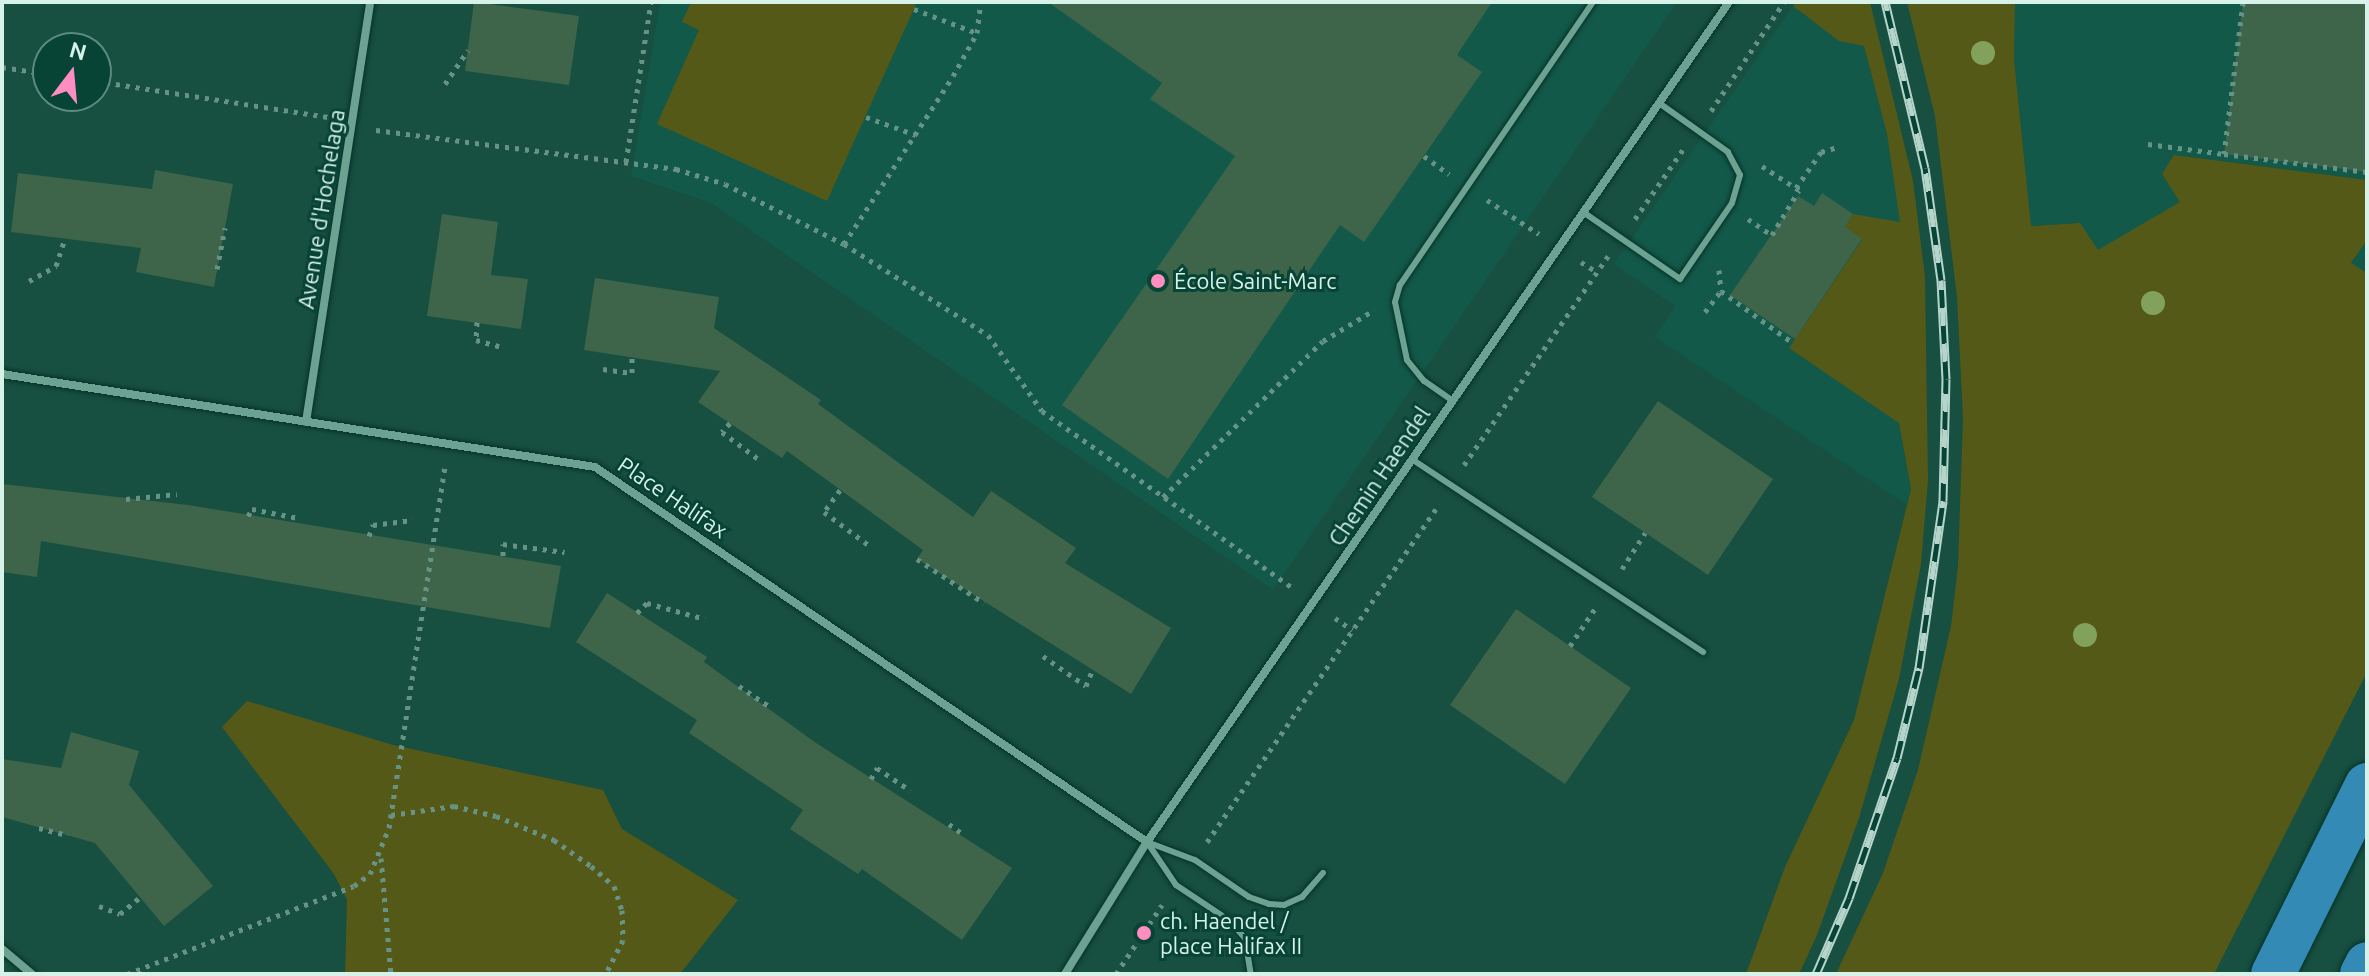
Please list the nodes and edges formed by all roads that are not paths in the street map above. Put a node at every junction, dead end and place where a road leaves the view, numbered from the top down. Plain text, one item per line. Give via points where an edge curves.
1 (370, 2) edge
2 (1593, 2) edge
3 (1729, 2) edge
4 (1659, 103) junction
5 (1583, 212) junction
6 (2, 374) edge
7 (1453, 401) junction
8 (306, 422) junction
9 (1413, 460) junction
10 (1703, 652) dead end
11 (2367, 785) edge
12 (1147, 842) junction
13 (1323, 873) dead end
14 (2, 949) edge
15 (2367, 964) edge
16 (32, 974) edge
17 (1065, 974) edge
18 (1251, 974) edge
19 (2273, 974) edge
20 (2362, 974) edge

1 - 8 street, Avenue d'Hochelaga
2 - 7 lane via 1400,285 1395,302 1407,360 1424,381
3 - 4 street, Chemin Haendel
4 - 5 street, Chemin Haendel
4 - 5 lane via 1728,152 1740,175 1732,203 1680,279
5 - 7 street, Chemin Haendel
6 - 8 street, Place Halifax
7 - 9 street, Chemin Haendel
8 - 12 street, Place Halifax via 563,458 603,471
9 - 10 lane
9 - 12 street, Chemin Haendel
11 - 19 highway
12 - 13 lane via 1195,860 1249,897 1269,904 1284,905 1302,897
12 - 17 street, Chemin Haendel
12 - 18 lane via 1176,885 1222,915 1245,938
14 - 16 street
15 - 20 highway

